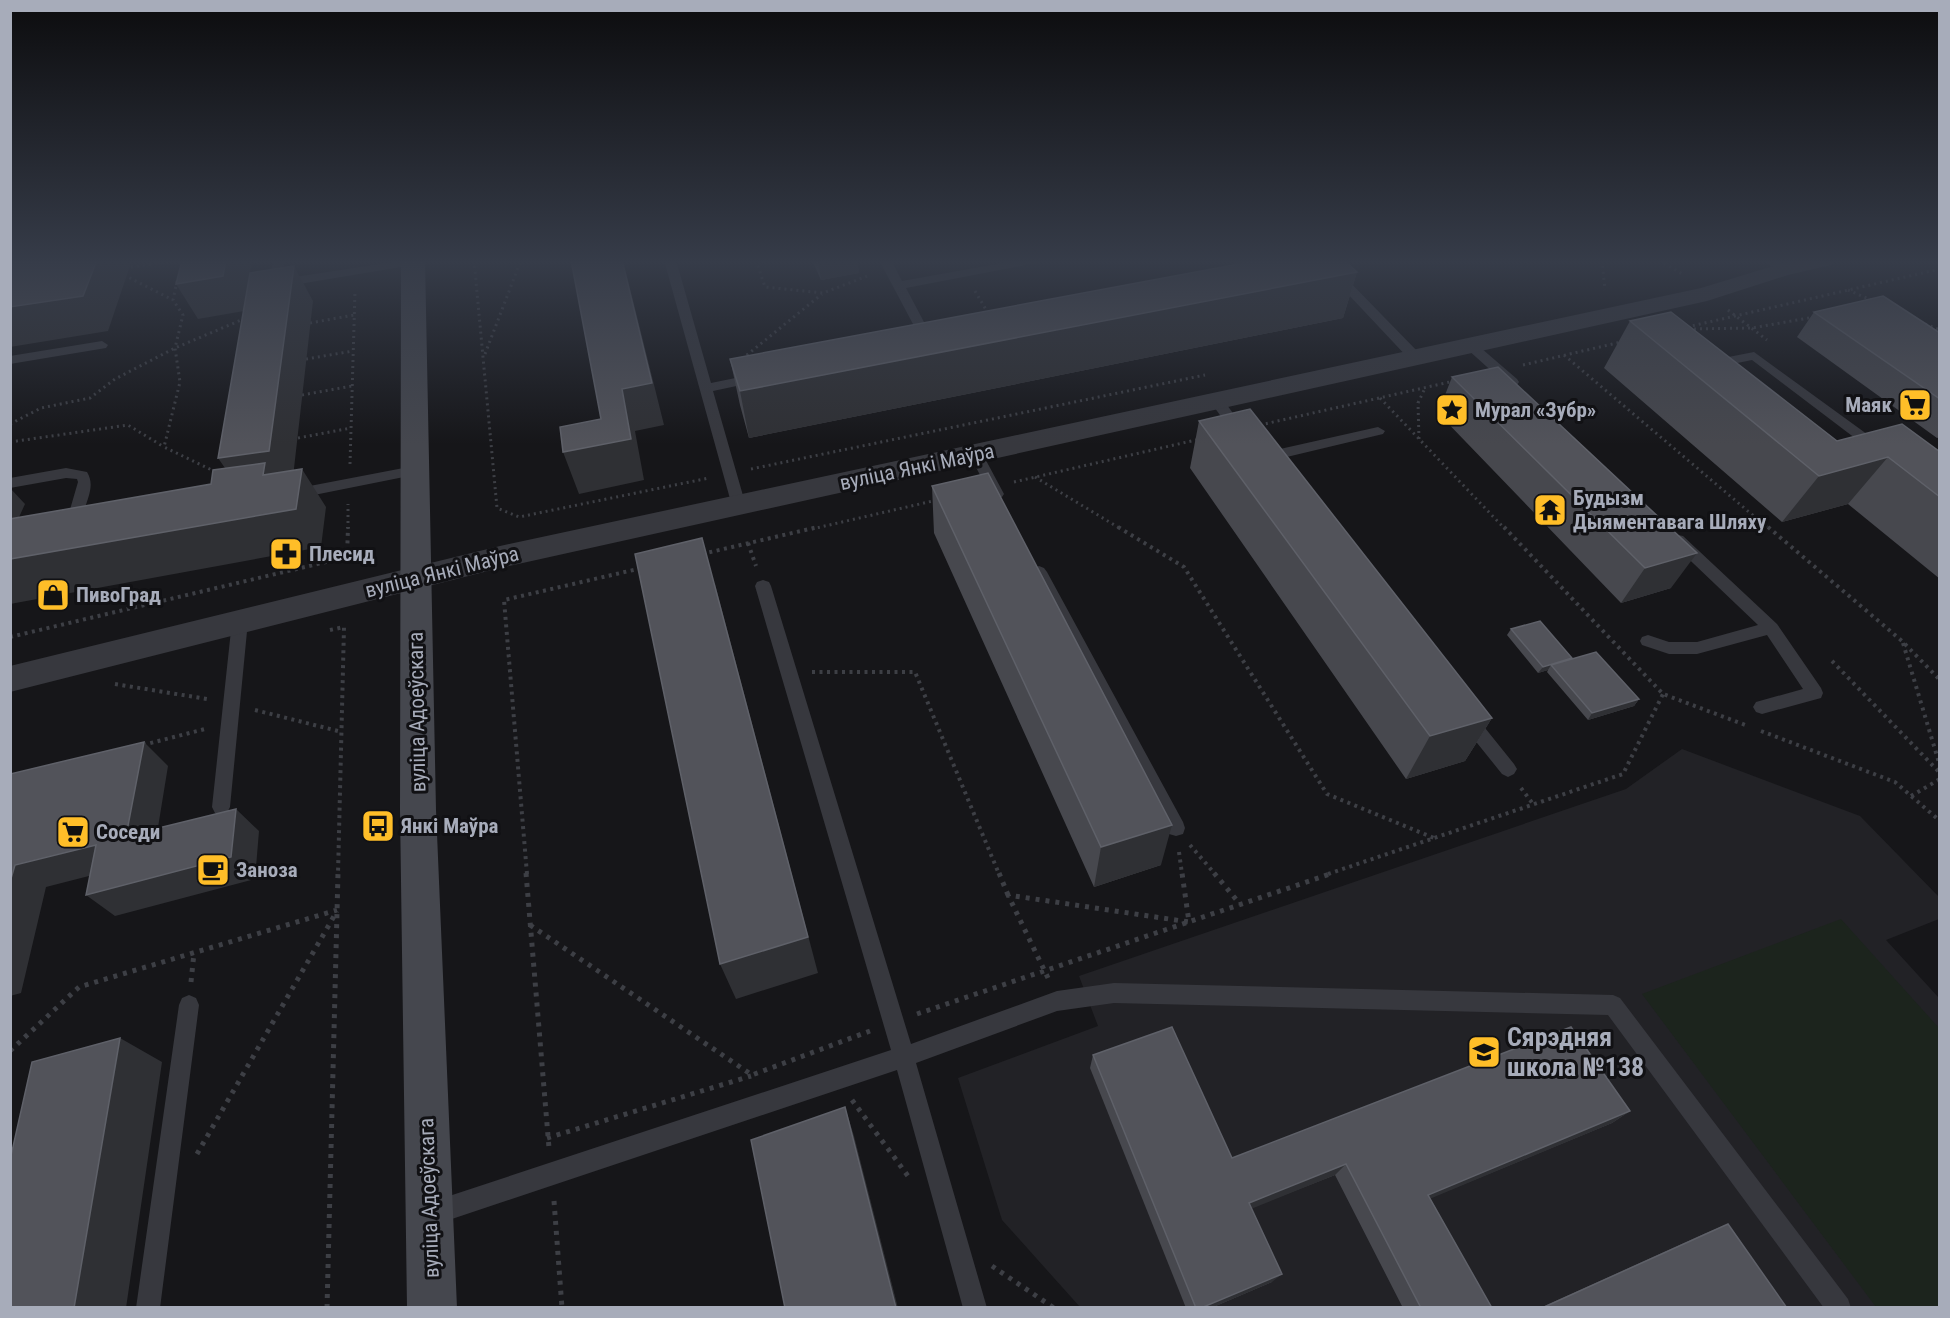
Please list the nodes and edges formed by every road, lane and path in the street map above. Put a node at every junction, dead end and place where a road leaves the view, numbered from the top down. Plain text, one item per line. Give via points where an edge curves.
1 (181, 322) edge
2 (237, 322) edge
3 (318, 322) edge
4 (354, 322) edge
5 (413, 322) edge
6 (480, 322) edge
7 (497, 322) edge
8 (687, 322) edge
9 (788, 322) edge
10 (918, 322) edge
11 (1381, 322) edge
12 (1610, 322) edge
13 (1743, 322) edge
14 (1786, 322) edge
15 (1920, 322) edge
16 (310, 323) dead end
17 (1752, 328) junction
18 (1679, 329) edge
19 (1940, 330) edge
20 (929, 344) edge
21 (102, 345) dead end
22 (1470, 345) junction
23 (175, 348) junction
24 (353, 351) junction
25 (484, 355) junction
26 (1564, 355) dead end
27 (1415, 357) junction
28 (306, 359) dead end
29 (10, 360) edge
30 (1700, 367) edge
31 (1205, 375) dead end
32 (764, 376) edge
33 (352, 386) junction
34 (1425, 387) dead end
35 (706, 388) junction
36 (1522, 392) edge
37 (302, 395) dead end
38 (1217, 401) junction
39 (10, 424) edge
40 (351, 428) junction
41 (1378, 431) dead end
42 (298, 438) dead end
43 (1419, 439) dead end
44 (10, 442) edge
45 (164, 447) junction
46 (1857, 453) edge
47 (976, 454) junction
48 (1260, 458) junction
49 (414, 471) junction
50 (730, 474) junction
51 (1275, 476) edge
52 (228, 477) edge
53 (1035, 477) dead end
54 (10, 483) edge
55 (349, 485) junction
56 (282, 496) edge
57 (739, 506) junction
58 (1005, 507) edge
59 (103, 522) edge
60 (1668, 531) edge
61 (748, 543) dead end
62 (752, 556) dead end
63 (1032, 559) edge
64 (415, 578) junction
65 (763, 586) dead end
66 (504, 600) dead end
67 (240, 621) junction
68 (344, 627) dead end
69 (1771, 628) junction
70 (10, 637) edge
71 (1902, 641) junction
72 (1648, 642) dead end
73 (1832, 661) dead end
74 (789, 672) junction
75 (10, 679) edge
76 (1940, 680) edge
77 (1662, 694) dead end
78 (1457, 705) edge
79 (1762, 707) dead end
80 (229, 722) junction
81 (137, 747) edge
82 (1940, 766) edge
83 (1508, 769) dead end
84 (1940, 773) edge
85 (1940, 779) edge
86 (1911, 796) dead end
87 (221, 807) dead end
88 (1176, 828) junction
89 (1435, 838) junction
90 (1008, 895) junction
91 (1240, 904) junction
92 (337, 910) junction
93 (1189, 922) junction
94 (530, 924) junction
95 (1045, 971) junction
96 (1057, 1000) junction
97 (189, 1005) dead end
98 (892, 1023) junction
99 (10, 1051) edge
100 (904, 1057) junction
101 (752, 1075) junction
102 (547, 1138) junction
103 (195, 1157) dead end
104 (552, 1172) junction
105 (429, 1215) junction
106 (148, 1308) edge
107 (327, 1308) edge
108 (432, 1308) edge
109 (562, 1308) edge
110 (975, 1308) edge
111 (1839, 1308) edge

1 - 23 path
2 - 23 path
3 - 16 path
4 - 24 path
5 - 49 main road, вуліца Адоеўскага
6 - 25 path
7 - 25 path
8 - 35 lane
9 - 35 path
10 - 20 lane
11 - 27 lane
12 - 22 street, вуліца Янкі Маўра
13 - 17 path
14 - 17 path
15 - 19 path
17 - 18 path
21 - 29 lane
22 - 27 street, вуліца Янкі Маўра
22 - 36 lane
23 - 39 path via 115,379 90,398 41,408
23 - 45 path via 180,382
24 - 28 path
24 - 33 path
25 - 50 path via 497,508 519,517
26 - 71 path
27 - 38 street, вуліца Янкі Маўра
30 - 46 lane via 1754,356 1882,452
31 - 50 path
32 - 35 lane
33 - 37 path
33 - 40 path
34 - 43 path via 1418,403
35 - 50 lane
38 - 47 street, вуліца Янкі Маўра
38 - 48 lane
40 - 42 path
40 - 55 path
41 - 48 lane
44 - 45 path via 128,426
45 - 52 path
47 - 57 street, вуліца Янкі Маўра
47 - 58 lane
48 - 51 lane
49 - 55 lane
49 - 64 main road, вуліца Адоеўскага
50 - 57 lane
53 - 89 path via 1184,567 1327,795
54 - 59 lane via 66,473 82,475 85,482 76,513 86,521
55 - 56 lane
55 - 70 path via 347,557
57 - 64 street, вуліца Янкі Маўра
60 - 69 lane
61 - 62 path
63 - 88 lane
64 - 67 street, вуліца Янкі Маўра
64 - 105 main road, вуліца Адоеўскага
65 - 74 lane
66 - 94 path
67 - 75 street, вуліца Янкі Маўра
67 - 80 lane
68 - 92 path
69 - 72 lane via 1697,648 1669,648
69 - 79 lane via 1815,693
71 - 76 path
71 - 82 path
73 - 84 path
74 - 90 path via 915,672
74 - 98 lane
77 - 89 path via 1623,774
78 - 83 lane
80 - 81 path
80 - 87 lane
85 - 86 path
88 - 91 path
88 - 93 path
89 - 91 path
90 - 93 path
90 - 95 path
91 - 93 path
92 - 99 path via 79,987
92 - 103 path
92 - 107 path
93 - 95 path
94 - 101 path
94 - 102 path
95 - 96 path
95 - 98 path
96 - 100 lane
96 - 111 lane via 1114,993 1613,1005
97 - 106 lane
98 - 100 lane
98 - 101 path
100 - 104 lane
100 - 110 lane
101 - 102 path
102 - 104 path
104 - 105 lane
104 - 109 path
105 - 108 main road, вуліца Адоеўскага

